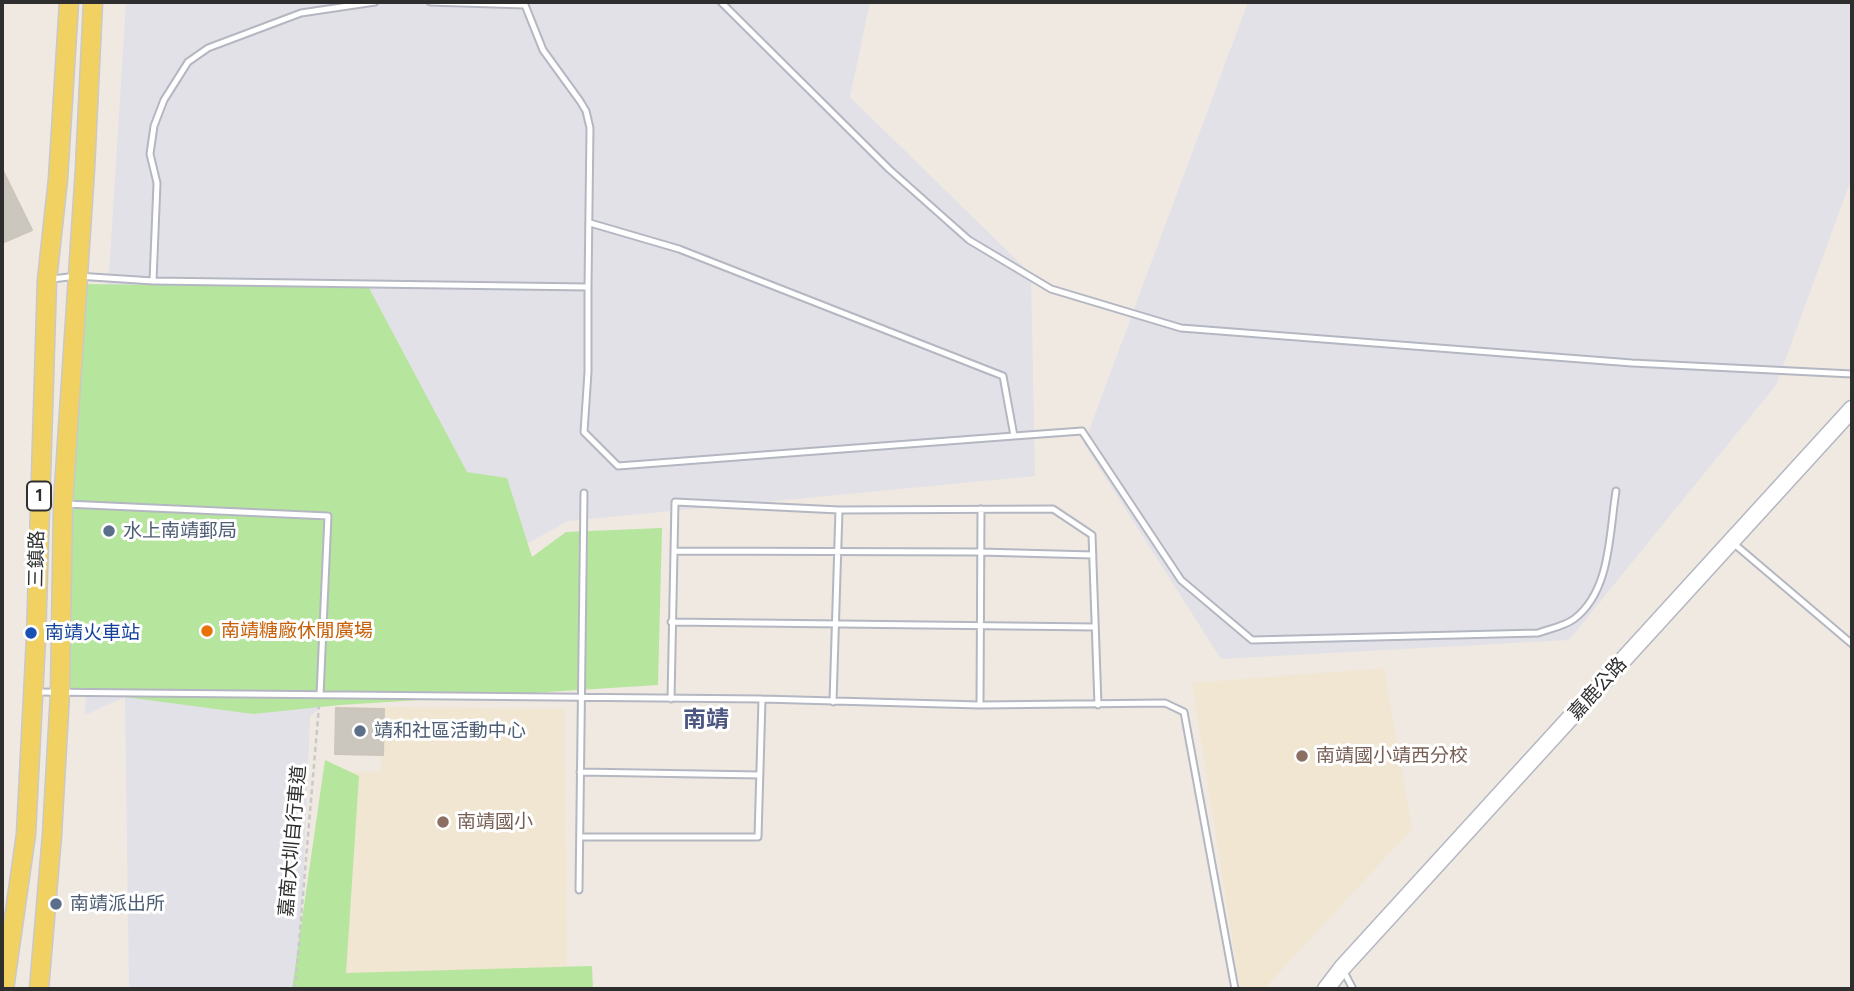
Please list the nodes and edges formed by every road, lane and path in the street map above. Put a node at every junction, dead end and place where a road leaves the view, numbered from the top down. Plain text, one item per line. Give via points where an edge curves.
1 (69, 2) edge
2 (93, 2) edge
3 (375, 2) edge
4 (430, 2) edge
5 (721, 2) edge
6 (590, 223) junction
7 (77, 276) junction
8 (47, 280) junction
9 (153, 281) junction
10 (589, 287) junction
11 (1852, 374) edge
12 (1852, 409) edge
13 (1014, 436) junction
14 (1616, 491) dead end
15 (584, 493) dead end
16 (63, 504) junction
17 (839, 509) junction
18 (981, 509) junction
19 (1732, 542) junction
20 (674, 551) junction
21 (838, 551) junction
22 (980, 552) junction
23 (1093, 555) junction
24 (671, 622) junction
25 (835, 624) junction
26 (980, 627) junction
27 (1095, 627) junction
28 (1852, 644) edge
29 (34, 692) junction
30 (60, 693) junction
31 (320, 695) junction
32 (580, 698) junction
33 (671, 699) junction
34 (762, 699) junction
35 (833, 702) junction
36 (980, 705) junction
37 (1098, 705) junction
38 (580, 772) junction
39 (760, 775) junction
40 (26, 834) junction
41 (52, 835) junction
42 (580, 837) junction
43 (579, 890) dead end
44 (1342, 968) junction
45 (4, 989) edge
46 (39, 989) edge
47 (295, 989) edge
48 (1235, 989) edge
49 (1318, 989) edge
50 (1326, 989) edge
51 (1353, 989) edge

1 - 8 main road, 三鎮路 / 1
2 - 7 main road, 三鎮路 / 1
3 - 9 lane via 300,13 208,48 188,62 164,100 152,140 150,154 158,183
4 - 6 lane via 524,5 542,50 586,111
5 - 11 lane via 888,169 969,240 1051,289 1181,328 1632,363
6 - 10 lane
6 - 13 lane via 679,249 1003,376
7 - 8 lane
7 - 9 lane
7 - 16 main road, 三鎮路 / 1
8 - 29 main road, 三鎮路 / 1
9 - 10 lane
10 - 13 lane via 584,432 618,466
12 - 19 main road, 嘉鹿公路
13 - 14 lane via 1082,431 1181,580 1252,640 1538,633 1573,621 1595,598 1602,581
15 - 32 lane
16 - 30 main road, 三鎮路 / 1
16 - 31 lane via 328,516
17 - 18 lane
17 - 20 lane via 675,502
17 - 21 lane
18 - 22 lane
18 - 23 lane via 1053,509 1092,535
19 - 28 lane
19 - 44 main road, 嘉鹿公路
20 - 21 lane
20 - 24 lane
21 - 22 lane
21 - 25 lane
22 - 23 lane
22 - 26 lane
23 - 27 lane
24 - 25 lane
24 - 33 lane
25 - 26 lane
25 - 35 lane
26 - 27 lane
26 - 36 lane
27 - 37 lane
29 - 30 lane
29 - 40 main road, 三鎮路 / 1
30 - 31 lane
30 - 41 main road, 三鎮路 / 1
31 - 32 lane
31 - 47 path, 嘉南大圳自行車道
32 - 33 lane
32 - 38 lane
33 - 34 lane
34 - 35 lane
34 - 39 lane
35 - 36 lane
36 - 37 lane
37 - 48 lane via 1166,703 1184,712
38 - 39 lane
38 - 42 lane
39 - 42 lane via 758,837
40 - 41 main road
40 - 45 main road, 三鎮路 / 1
41 - 46 main road, 三鎮路 / 1
42 - 43 lane
44 - 49 main road, 嘉鹿公路
44 - 50 main road, 嘉鹿公路
44 - 51 lane

